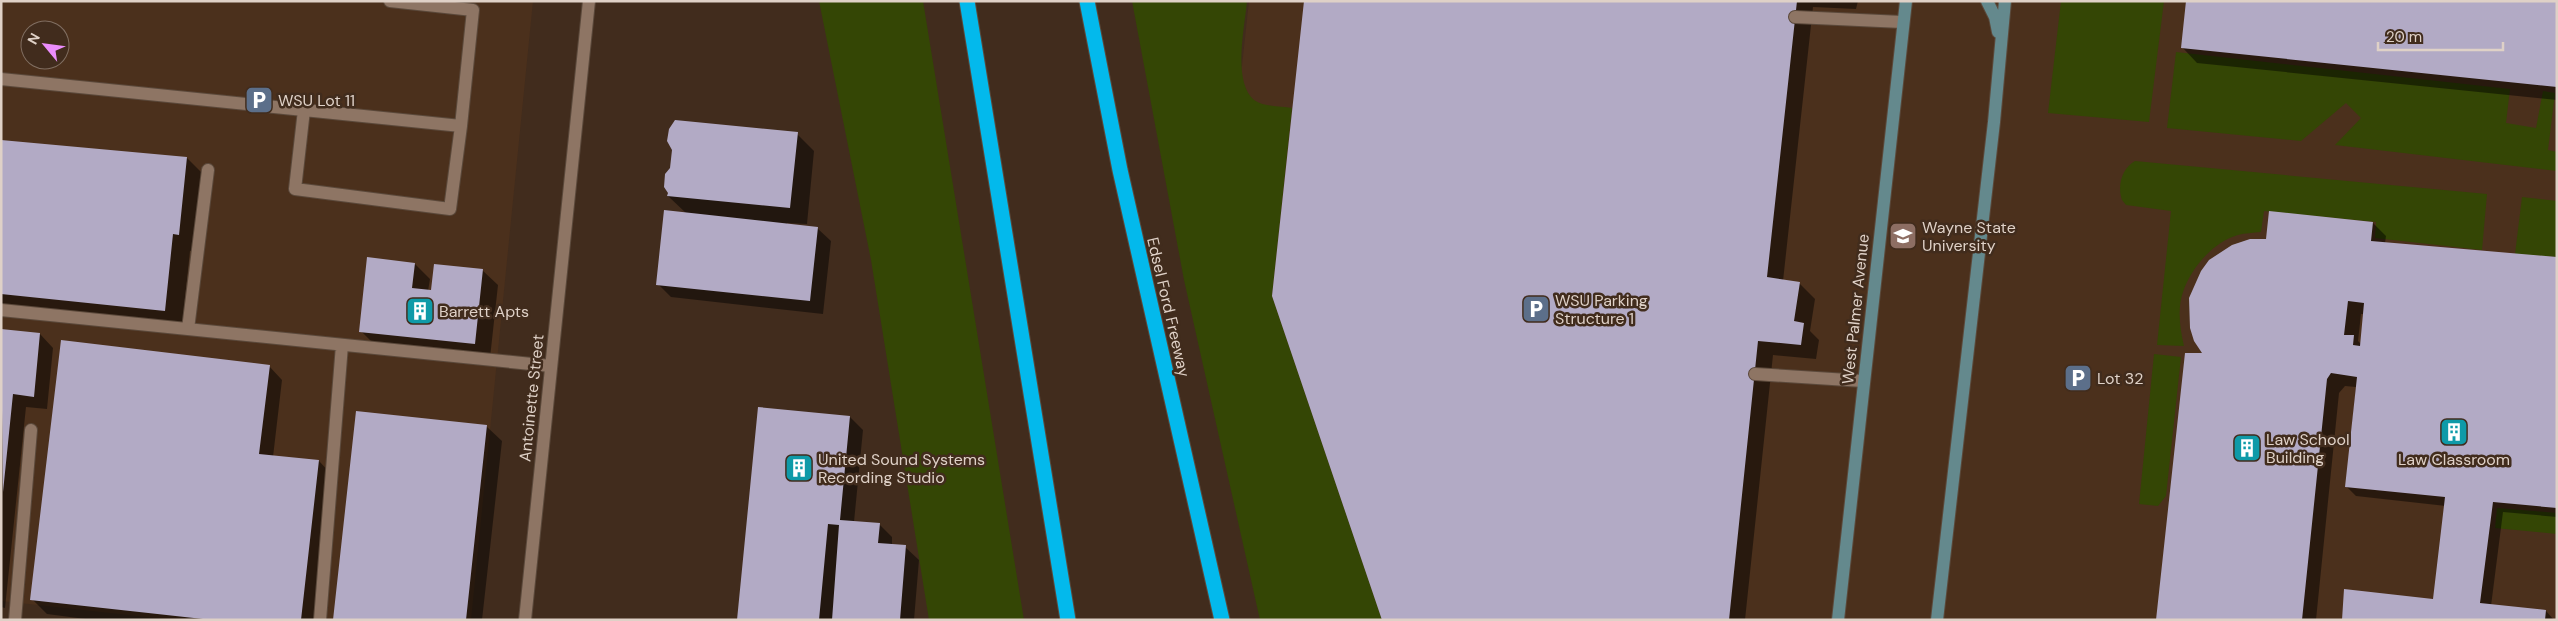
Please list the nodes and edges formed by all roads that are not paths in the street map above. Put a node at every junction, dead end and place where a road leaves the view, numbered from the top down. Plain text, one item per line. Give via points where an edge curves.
1 (390, 1) edge
2 (589, 1) edge
3 (967, 1) edge
4 (1087, 1) edge
5 (1906, 1) edge
6 (1914, 1) edge
7 (1987, 1) edge
8 (2005, 1) edge
9 (1795, 17) dead end
10 (1902, 22) junction
11 (2001, 47) junction
12 (1, 79) edge
13 (304, 110) junction
14 (461, 126) junction
15 (208, 170) dead end
16 (1, 310) edge
17 (188, 329) junction
18 (342, 345) junction
19 (551, 366) junction
20 (1755, 374) dead end
21 (1863, 381) junction
22 (31, 430) dead end
23 (14, 620) edge
24 (320, 620) edge
25 (525, 620) edge
26 (1068, 620) edge
27 (1222, 620) edge
28 (1838, 620) edge
29 (1937, 620) edge

1 - 14 street via 473,10
2 - 19 street, Antoinette Street
3 - 26 highway
4 - 27 highway, Edsel Ford Freeway via 1120,170
5 - 10 street, West Palmer Avenue
6 - 10 street
7 - 11 street via 1995,17
8 - 11 street
9 - 10 street
10 - 21 street, West Palmer Avenue
11 - 29 street
12 - 13 street
13 - 14 street
13 - 14 street via 294,189 450,209
15 - 17 street
16 - 17 street
17 - 18 street
18 - 19 street
18 - 24 street
19 - 25 street, Antoinette Street
20 - 21 street
21 - 28 street, West Palmer Avenue
22 - 23 street

